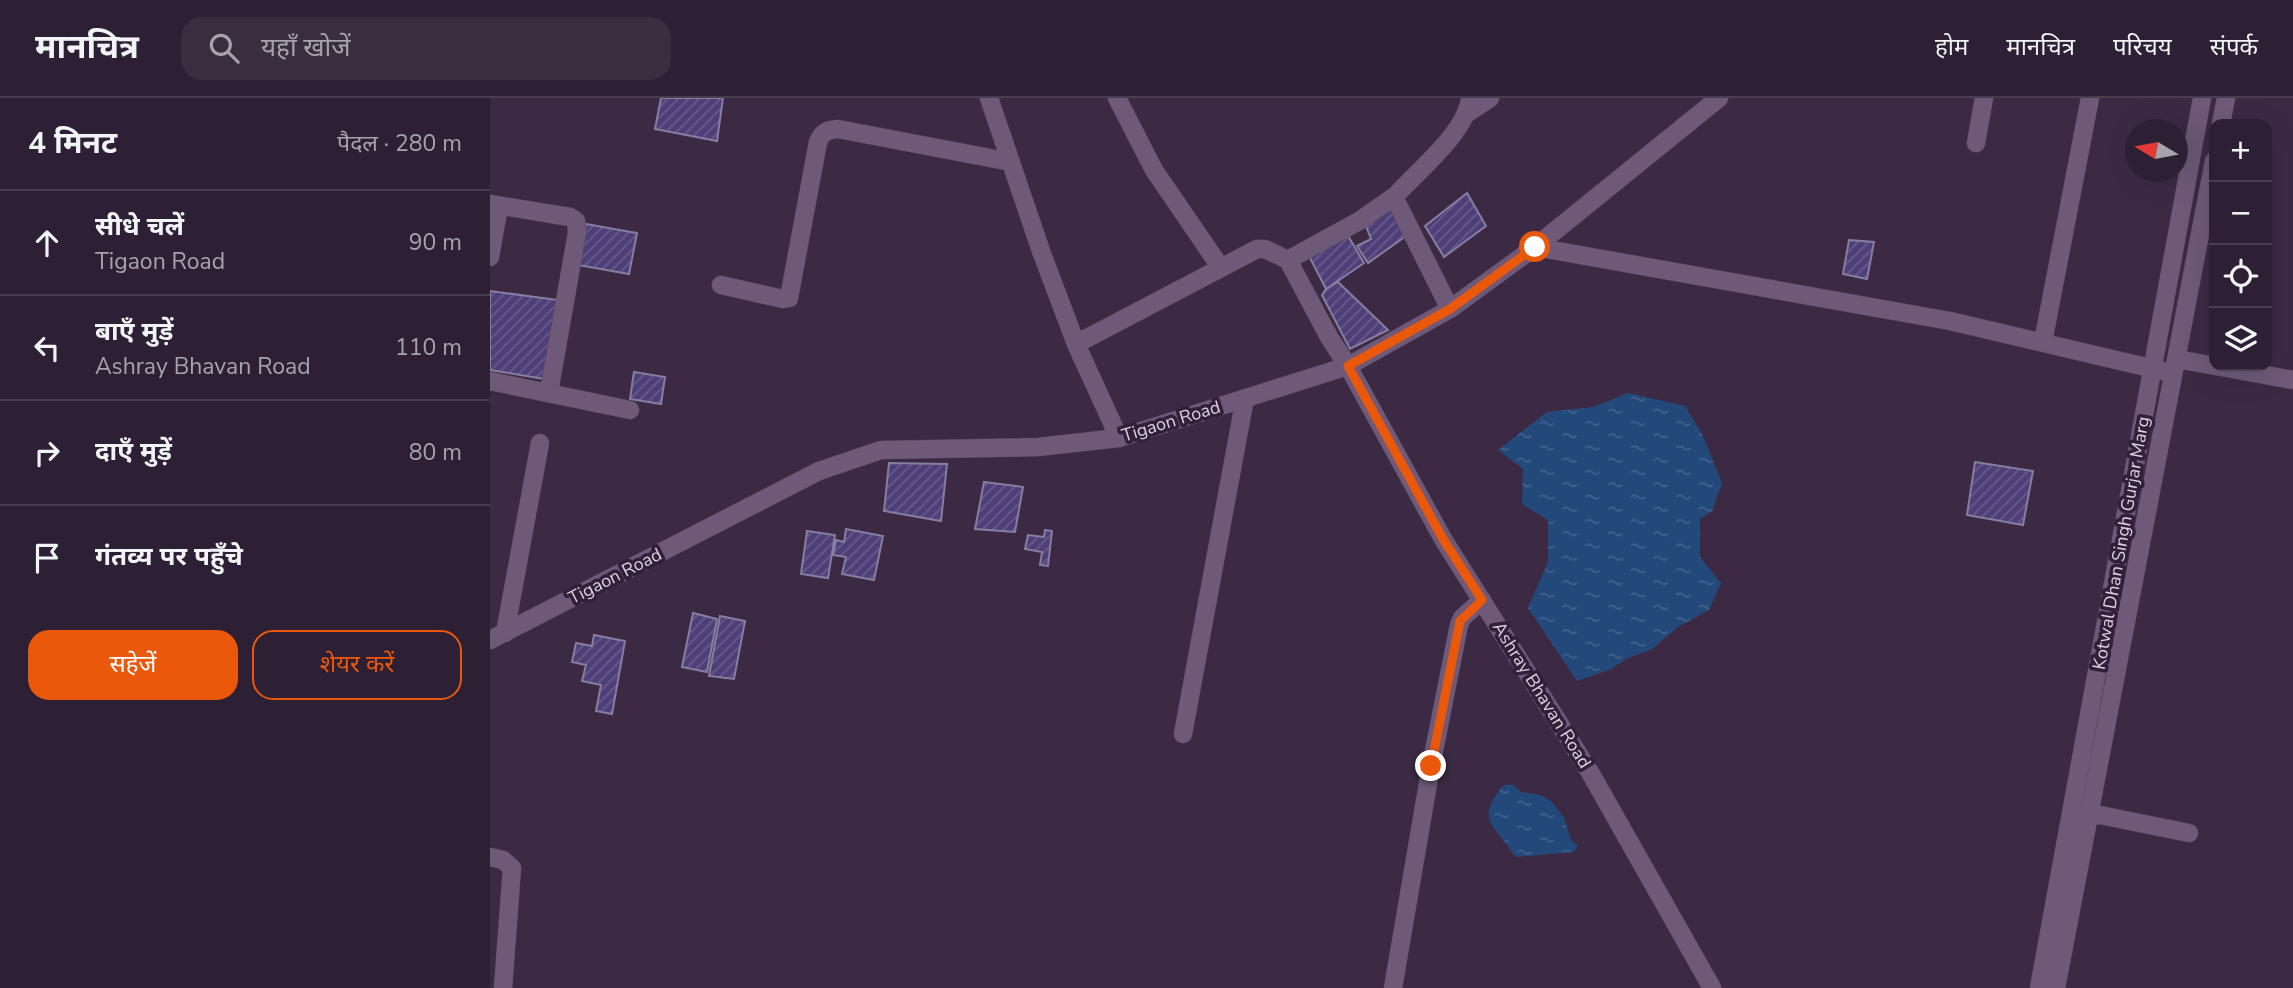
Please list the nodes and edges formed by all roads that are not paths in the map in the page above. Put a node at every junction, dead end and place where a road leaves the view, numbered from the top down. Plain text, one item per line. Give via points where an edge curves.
1 (989, 98) edge
2 (1118, 98) edge
3 (1490, 98) edge
4 (1719, 98) edge
5 (1984, 98) edge
6 (2090, 98) edge
7 (2202, 98) edge
8 (2226, 98) edge
9 (1468, 106) edge
10 (2222, 119) edge
11 (1976, 143) dead end
12 (1011, 162) junction
13 (2210, 182) edge
14 (1395, 196) junction
15 (495, 205) edge
16 (1535, 247) junction
17 (490, 257) edge
18 (1288, 260) junction
19 (1221, 268) junction
20 (721, 285) dead end
21 (1450, 309) junction
22 (2043, 342) junction
23 (1076, 344) junction
24 (1348, 366) junction
25 (2176, 366) junction
26 (2153, 368) junction
27 (2293, 380) edge
28 (490, 381) edge
29 (549, 392) junction
30 (1245, 398) junction
31 (631, 410) dead end
32 (1119, 438) junction
33 (540, 443) dead end
34 (1482, 600) junction
35 (497, 636) edge
36 (1183, 734) dead end
37 (2090, 813) junction
38 (2189, 833) dead end
39 (490, 857) edge
40 (503, 988) edge
41 (1393, 988) edge
42 (1712, 988) edge
43 (2039, 988) edge
44 (2056, 988) edge

1 - 12 street
2 - 19 street via 1154,170
3 - 9 street
4 - 16 street, Tigaon Road
5 - 11 street
6 - 22 street
7 - 26 street, Kotwal Dhan Singh Gurjar Marg
8 - 10 street
9 - 14 street via 1446,143
12 - 20 street via 828,130 818,142 789,298
12 - 23 street
13 - 25 street, Kotwal Dhan Singh Gurjar Marg
14 - 18 street
14 - 21 street
15 - 17 street
15 - 29 street via 576,221
16 - 21 street, Tigaon Road
16 - 22 street via 1950,321
18 - 19 street via 1257,248
18 - 24 street, Ashray Bhavan Road
19 - 23 street
21 - 24 street, Tigaon Road
22 - 26 street
23 - 32 street
24 - 30 street, Tigaon Road
24 - 34 street, Ashray Bhavan Road via 1443,539
25 - 26 street
25 - 27 street
25 - 37 street, Kotwal Dhan Singh Gurjar Marg
26 - 43 street, Kotwal Dhan Singh Gurjar Marg
28 - 29 street
29 - 31 street
30 - 32 street, Tigaon Road
30 - 36 street
32 - 35 street, Tigaon Road via 1038,447 881,450 819,471
33 - 35 street
34 - 41 street via 1459,625
34 - 42 street, Ashray Bhavan Road via 1591,774
37 - 38 street
37 - 44 street, Kotwal Dhan Singh Gurjar Marg
39 - 40 street via 512,868

